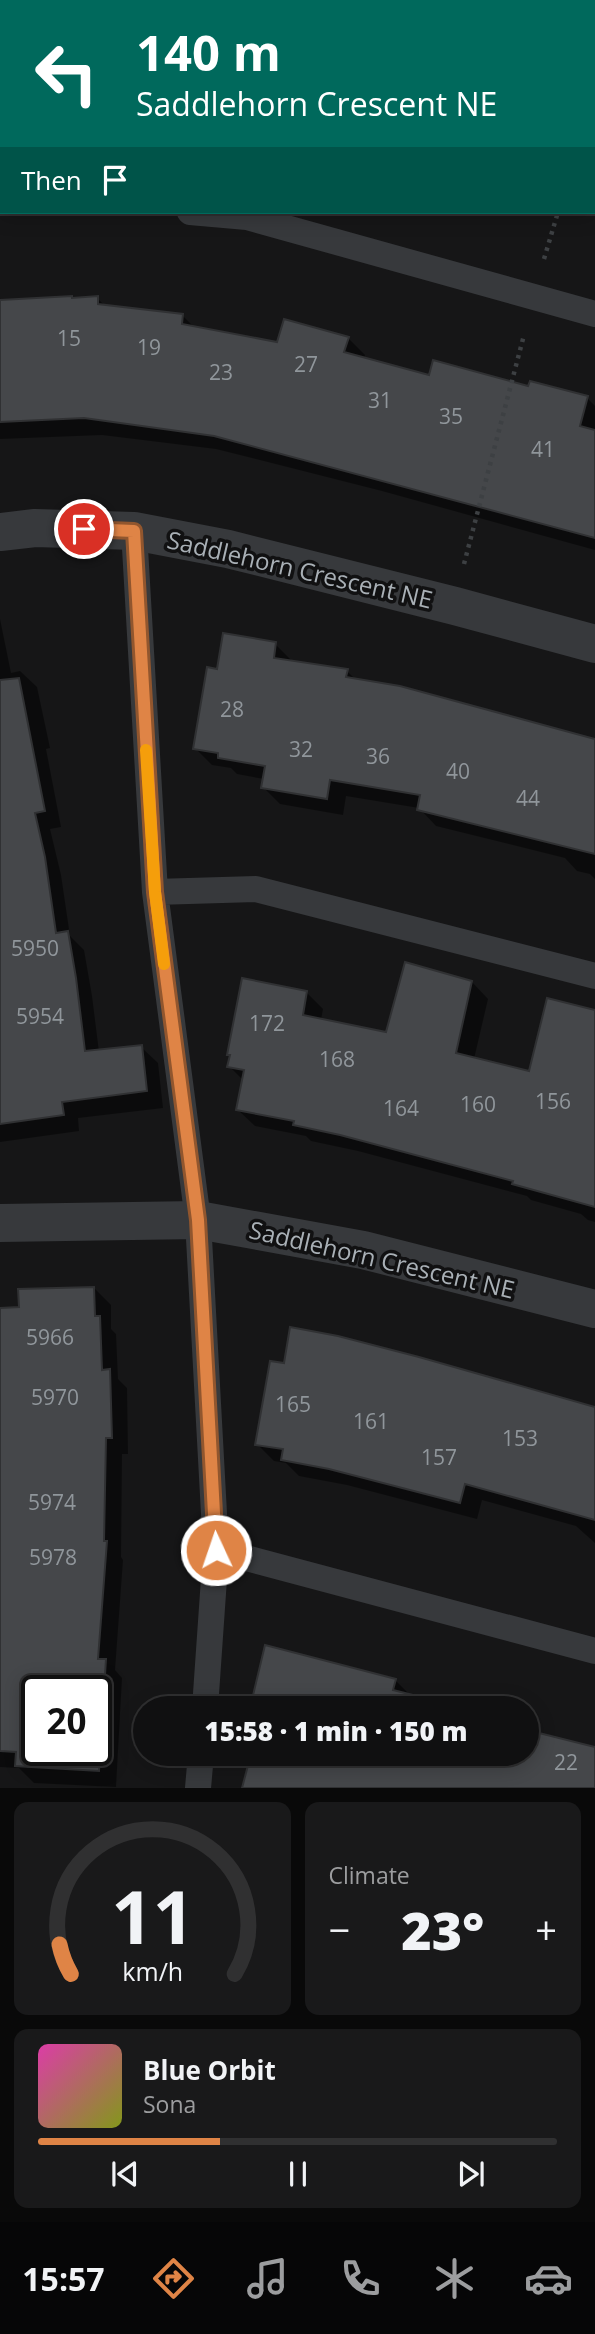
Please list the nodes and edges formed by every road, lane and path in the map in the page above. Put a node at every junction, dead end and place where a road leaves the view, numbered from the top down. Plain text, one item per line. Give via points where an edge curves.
1 (213, 214) edge
2 (557, 214) edge
3 (533, 297) junction
4 (595, 314) edge
5 (134, 531) junction
6 (0, 532) edge
7 (455, 606) junction
8 (595, 644) edge
9 (155, 892) junction
10 (595, 976) edge
11 (198, 1220) junction
12 (0, 1223) edge
13 (595, 1309) edge
14 (216, 1550) junction
15 (595, 1651) edge
16 (206, 1696) edge
17 (200, 1766) edge
18 (198, 1788) edge

1 - 3 lane via 247,217
2 - 3 path
3 - 4 lane
3 - 7 path
5 - 6 street, Saddlehorn Crescent NE via 35,528
5 - 7 street, Saddlehorn Crescent NE via 228,549
5 - 9 lane
7 - 8 street, Saddlehorn Crescent NE
9 - 10 lane via 256,889
9 - 11 lane
11 - 12 street, Saddlehorn Crescent NE
11 - 13 street, Saddlehorn Crescent NE via 363,1250
11 - 14 lane
14 - 15 lane
14 - 16 lane
17 - 18 lane

